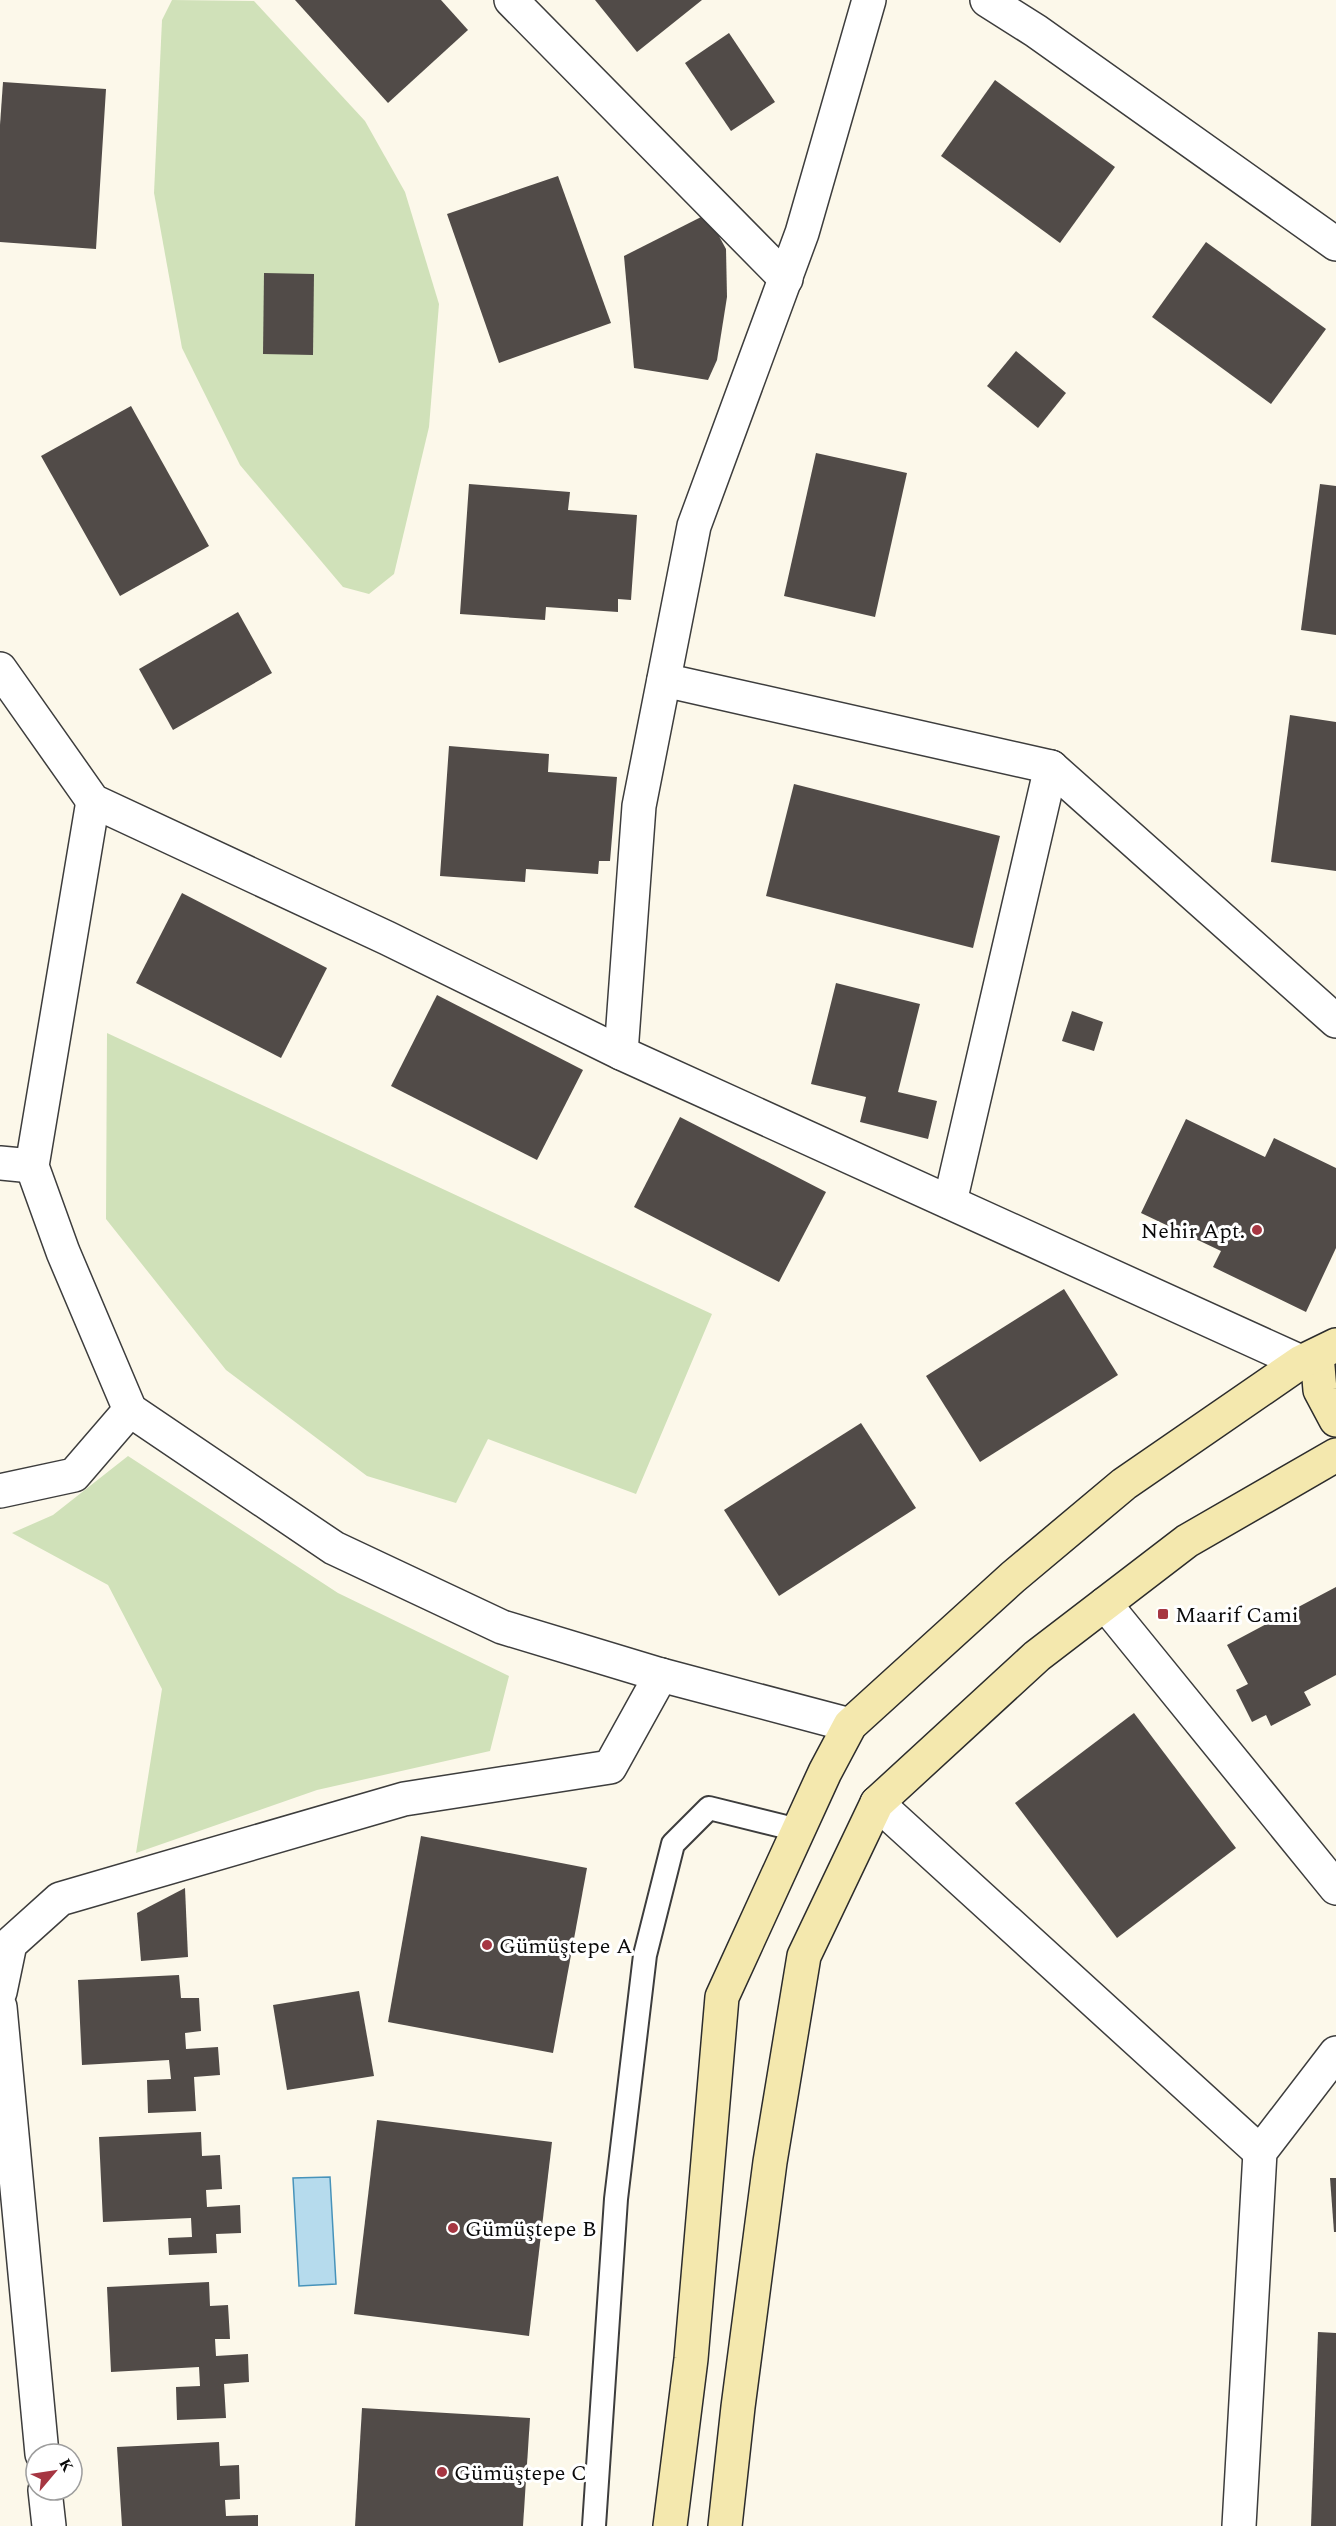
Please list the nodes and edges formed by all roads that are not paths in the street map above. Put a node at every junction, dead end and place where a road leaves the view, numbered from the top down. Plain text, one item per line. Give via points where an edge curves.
1 (511, 0) edge
2 (869, 0) edge
3 (987, 0) edge
4 (1336, 244) edge
5 (786, 279) junction
6 (0, 669) edge
7 (664, 680) junction
8 (1051, 767) junction
9 (93, 801) junction
10 (1336, 1021) edge
11 (621, 1053) junction
12 (0, 1163) edge
13 (32, 1166) junction
14 (950, 1202) junction
15 (1318, 1354) edge
16 (130, 1410) junction
17 (1336, 1420) edge
18 (1336, 1455) edge
19 (0, 1491) edge
20 (1105, 1604) junction
21 (662, 1675) junction
22 (850, 1725) junction
23 (877, 1803) junction
24 (798, 1830) junction
25 (1336, 1888) edge
26 (0, 1992) edge
27 (0, 2007) edge
28 (1336, 2054) edge
29 (1260, 2152) junction
30 (41, 2442) edge
31 (46, 2502) edge
32 (49, 2526) edge
33 (594, 2526) edge
34 (670, 2526) edge
35 (725, 2526) edge
36 (1239, 2526) edge

1 - 5 street
2 - 5 street
3 - 4 street
5 - 7 street via 694,526
6 - 9 street
7 - 8 street
7 - 11 street via 639,806
8 - 10 street
8 - 14 street
9 - 11 street
9 - 13 street
11 - 14 street
12 - 13 street
13 - 16 street via 63,1252
14 - 15 street
15 - 17 main road via 1320,1390
15 - 22 main road via 1124,1484 1013,1577
16 - 19 street via 74,1476
16 - 21 street via 333,1548 502,1627
18 - 20 main road via 1187,1541
20 - 23 main road via 1037,1656
20 - 25 street
21 - 22 street
21 - 26 street via 610,1767 404,1799 60,1899 10,1944
22 - 24 main road
23 - 29 street
23 - 35 main road via 804,1956 770,2162
24 - 33 lane via 709,1808 673,1844 645,1955 616,2199
24 - 34 main road via 722,1997 691,2359
27 - 30 street
28 - 29 street
29 - 36 street
31 - 32 street

